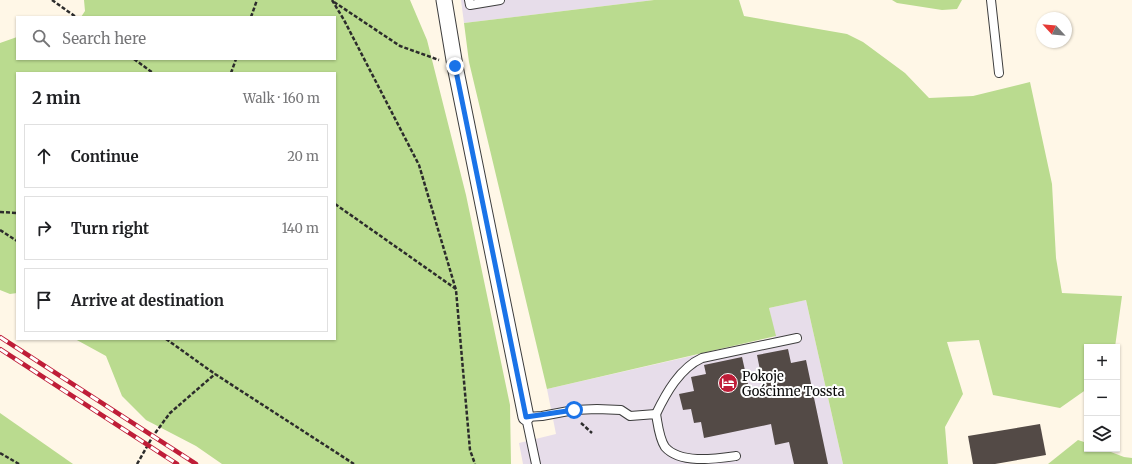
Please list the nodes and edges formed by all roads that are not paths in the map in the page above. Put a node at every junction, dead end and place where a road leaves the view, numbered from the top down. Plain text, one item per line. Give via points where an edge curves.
1 (444, 0) edge
2 (469, 0) edge
3 (500, 0) edge
4 (991, 0) edge
5 (999, 73) dead end
6 (797, 338) dead end
7 (656, 414) junction
8 (526, 417) junction
9 (736, 456) dead end
10 (536, 464) edge

1 - 8 street
2 - 3 lane via 470,5
4 - 5 lane
6 - 7 lane via 693,362 679,376
7 - 8 lane via 630,416 621,410 597,409
7 - 9 lane via 659,433 672,455 694,463
8 - 10 lane

